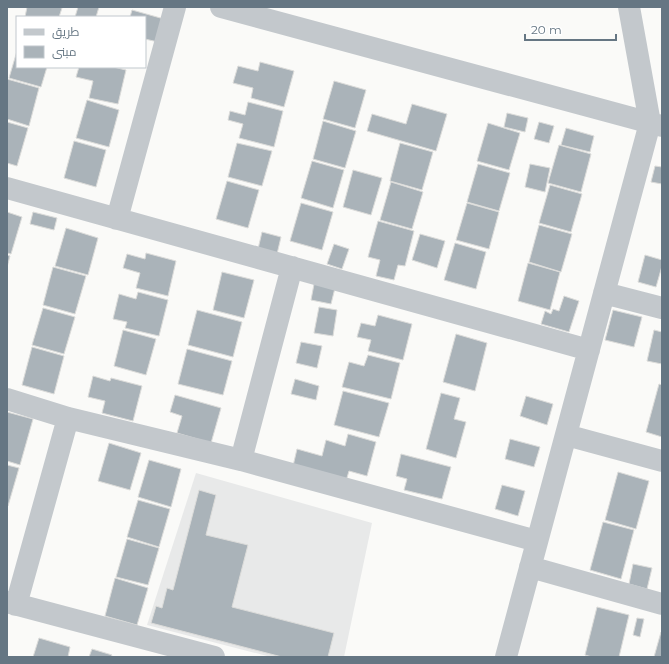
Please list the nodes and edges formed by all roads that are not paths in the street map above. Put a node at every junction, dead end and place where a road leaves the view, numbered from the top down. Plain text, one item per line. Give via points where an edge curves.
1 (175, 7) edge
2 (221, 7) edge
3 (629, 7) edge
4 (656, 124) edge
5 (7, 188) edge
6 (117, 219) junction
7 (292, 267) junction
8 (604, 292) junction
9 (662, 308) edge
10 (589, 350) junction
11 (7, 399) edge
12 (68, 418) junction
13 (566, 435) junction
14 (242, 460) junction
15 (662, 461) edge
16 (538, 541) junction
17 (530, 567) junction
18 (11, 603) edge
19 (662, 604) edge
20 (191, 654) edge
21 (214, 657) edge
22 (506, 657) edge

1 - 6 street
2 - 4 street
3 - 4 street
4 - 8 street
5 - 6 street
6 - 7 street
7 - 10 street
7 - 14 street
8 - 9 street
8 - 10 street
10 - 13 street
11 - 12 street
12 - 14 street
12 - 18 street
13 - 15 street
13 - 16 street
14 - 16 street
16 - 17 street
17 - 19 street
17 - 22 street
18 - 20 street
20 - 21 street

